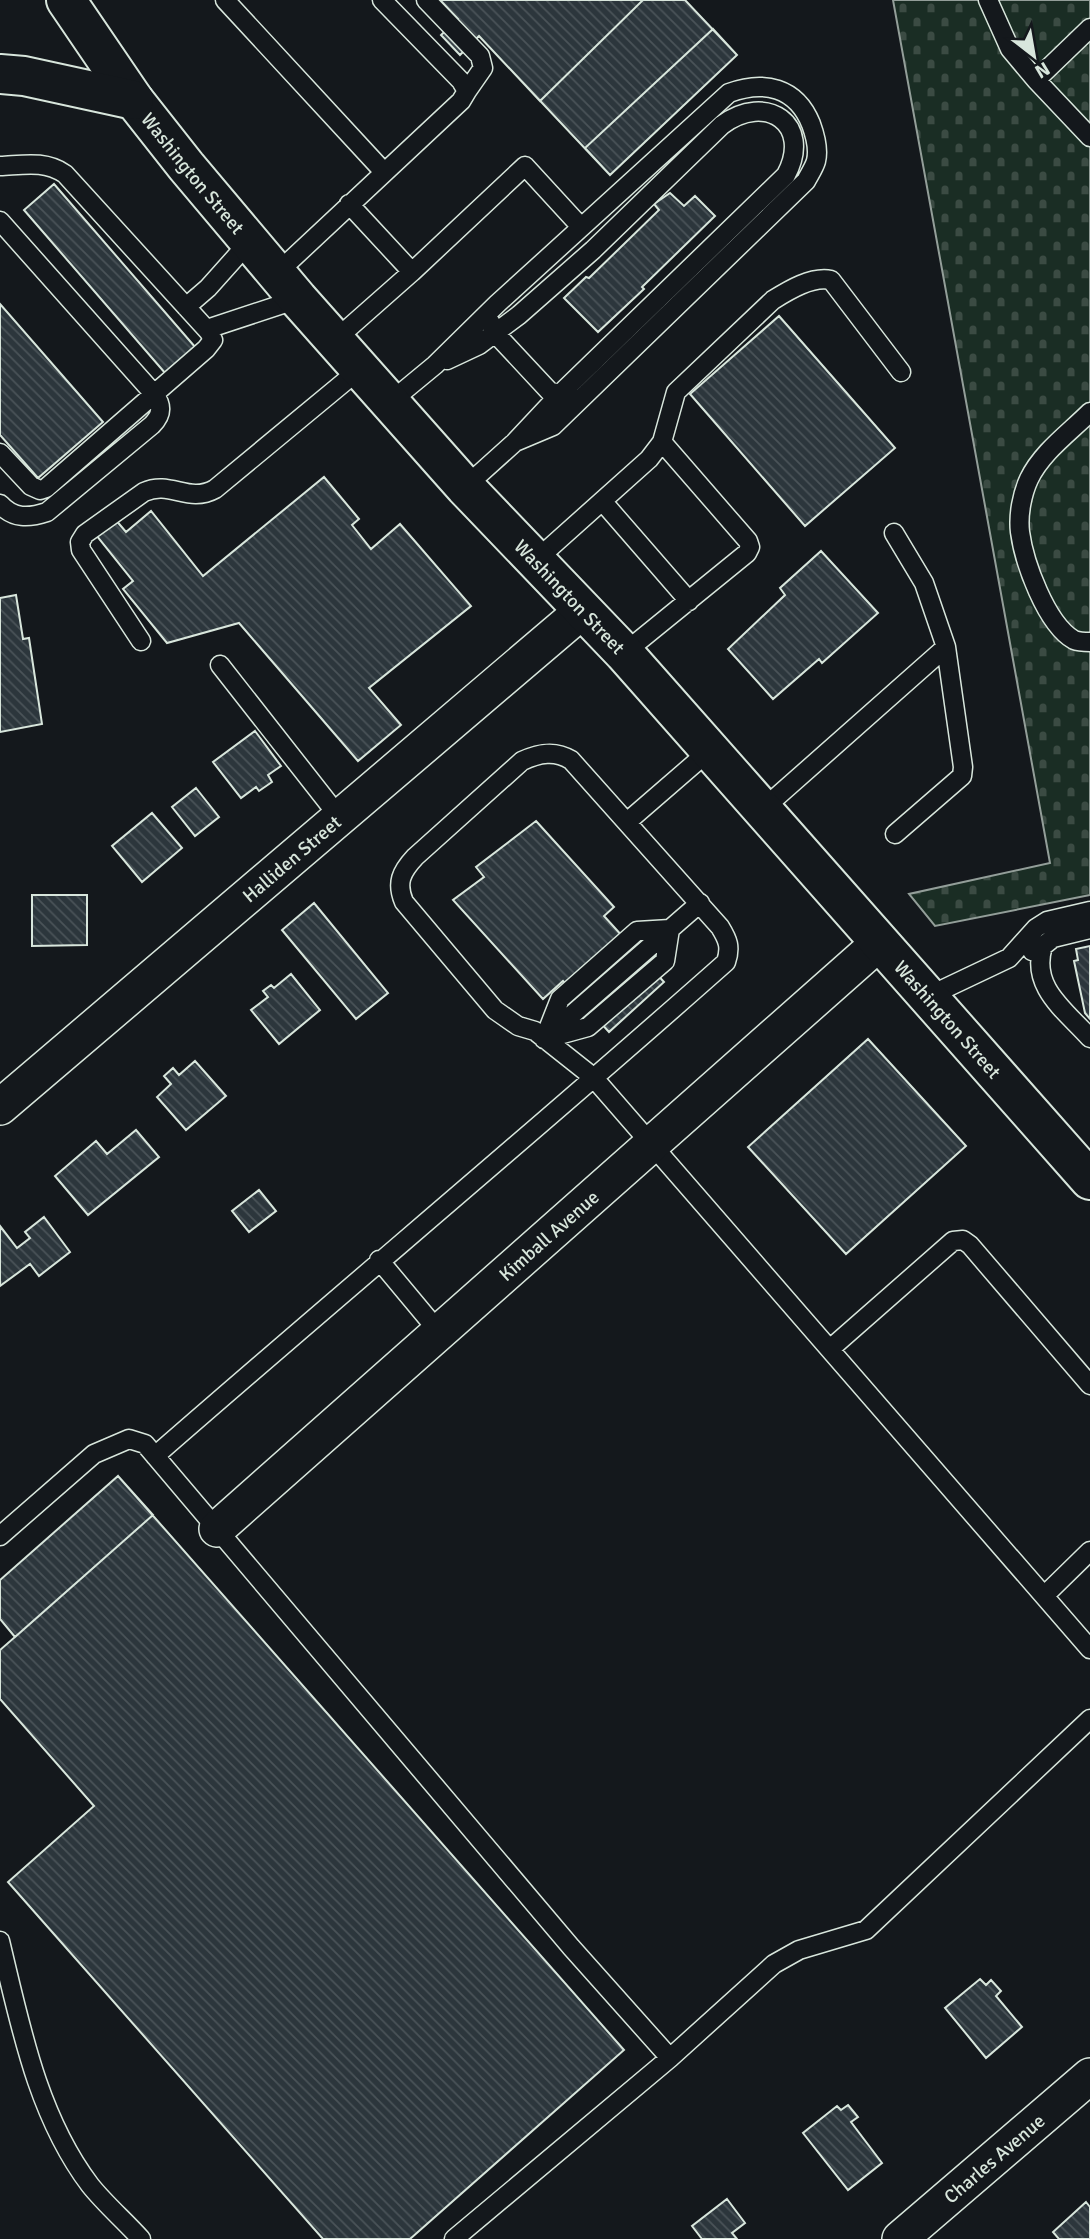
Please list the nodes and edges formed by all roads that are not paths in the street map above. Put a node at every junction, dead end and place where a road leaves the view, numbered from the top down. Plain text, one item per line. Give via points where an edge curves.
1 (66, 0) edge
2 (225, 0) edge
3 (382, 0) edge
4 (426, 0) edge
5 (988, 0) edge
6 (1090, 28) edge
7 (0, 74) edge
8 (1036, 80) junction
9 (467, 91) junction
10 (134, 100) junction
11 (1090, 136) edge
12 (0, 166) edge
13 (384, 172) junction
14 (349, 204) junction
15 (0, 221) edge
16 (582, 227) junction
17 (250, 241) junction
18 (412, 272) junction
19 (288, 286) junction
20 (497, 304) junction
21 (186, 307) junction
22 (207, 329) junction
23 (495, 333) junction
24 (335, 340) junction
25 (435, 365) junction
26 (360, 369) junction
27 (901, 372) dead end
28 (596, 385) junction
29 (154, 394) junction
30 (560, 394) junction
31 (389, 403) junction
32 (1090, 412) edge
33 (515, 442) junction
34 (662, 442) junction
35 (0, 453) edge
36 (465, 486) junction
37 (603, 502) junction
38 (0, 504) edge
39 (894, 533) dead end
40 (535, 561) junction
41 (689, 601) junction
42 (582, 611) junction
43 (141, 641) dead end
44 (1090, 642) edge
45 (946, 647) junction
46 (624, 653) junction
47 (220, 665) dead end
48 (709, 751) junction
49 (762, 809) junction
50 (340, 818) junction
51 (627, 822) junction
52 (895, 834) dead end
53 (700, 903) junction
54 (1090, 911) edge
55 (1090, 929) edge
56 (880, 942) junction
57 (1043, 946) junction
58 (999, 964) junction
59 (929, 996) junction
60 (544, 1038) junction
61 (1090, 1038) edge
62 (593, 1077) junction
63 (0, 1107) edge
64 (650, 1145) junction
65 (1085, 1166) edge
66 (379, 1260) junction
67 (439, 1332) junction
68 (830, 1349) junction
69 (1090, 1385) edge
70 (155, 1456) junction
71 (217, 1529) junction
72 (0, 1536) edge
73 (1090, 1551) edge
74 (1044, 1596) junction
75 (1090, 1649) edge
76 (1090, 1719) edge
77 (0, 1941) edge
78 (670, 2058) junction
79 (1090, 2076) edge
80 (141, 2239) edge
81 (454, 2239) edge
82 (900, 2239) edge

1 - 10 main road, Washington Street
2 - 13 lane
3 - 9 lane
4 - 9 lane via 480,56 483,68
5 - 8 lane via 1010,49
6 - 8 lane
7 - 10 main road
8 - 11 lane
9 - 13 lane
10 - 17 main road, Washington Street
12 - 21 lane via 47,165 65,174
13 - 14 lane
14 - 18 lane
14 - 19 lane
15 - 29 lane
16 - 18 lane via 525,166
16 - 20 lane
16 - 28 lane via 729,93 748,86 769,87 802,106 816,138 816,161 806,181
17 - 19 main road, Washington Street
17 - 21 lane
18 - 24 lane
19 - 22 lane
19 - 24 main road, Washington Street
20 - 23 lane via 491,322
20 - 25 lane
21 - 22 lane
22 - 29 lane via 213,340 210,345
23 - 25 lane via 480,345
23 - 30 lane via 550,392
23 - 30 lane via 593,250 722,125 737,114 754,111 780,117 792,132 795,148 786,175
24 - 26 main road, Washington Street
25 - 31 lane
26 - 31 main road, Washington Street
26 - 43 lane via 215,489 195,496 154,488 85,534 82,550
27 - 34 lane via 837,285 822,278 773,300 676,392
28 - 30 lane via 577,394
28 - 33 lane via 553,426
29 - 35 lane via 46,488 31,486
29 - 38 lane via 161,410 159,418 47,512 16,516
30 - 33 lane
31 - 36 main road, Washington Street
32 - 44 lane via 1042,458 1028,481 1021,502 1020,530 1040,595 1058,625 1075,640
33 - 36 lane
34 - 37 lane
34 - 41 lane via 750,547
36 - 40 main road, Washington Street
37 - 40 lane
37 - 41 lane
39 - 45 lane via 924,583
40 - 42 main road, Washington Street
41 - 46 lane
42 - 46 main road, Washington Street
42 - 50 street, Halliden Street
45 - 49 lane
45 - 52 lane via 962,776
46 - 48 main road, Washington Street
47 - 50 lane
48 - 49 main road, Washington Street
48 - 51 lane
49 - 56 main road, Washington Street
50 - 63 street, Halliden Street
51 - 53 lane
51 - 60 lane via 571,760 561,754 536,755 522,761 415,857 400,880 404,902 495,1010
53 - 60 lane
53 - 62 lane via 724,934 730,951 726,962
54 - 58 lane via 1047,921
55 - 57 lane via 1053,938
56 - 59 main road, Washington Street
56 - 64 street, Kimball Avenue
57 - 58 lane
57 - 61 lane via 1041,980
58 - 59 lane
59 - 65 main road, Washington Street
60 - 62 lane
62 - 64 lane
62 - 66 lane
64 - 67 street, Kimball Avenue
64 - 68 lane
66 - 67 lane
66 - 70 lane
67 - 71 street, Kimball Avenue
68 - 69 lane via 953,1241 962,1240
68 - 74 lane
70 - 71 lane
70 - 72 lane via 145,1444 129,1439 94,1454
71 - 78 lane
73 - 74 lane
74 - 75 lane
76 - 78 lane via 866,1930 799,1950 774,1964
77 - 80 lane via 26,2045 58,2132 91,2186
78 - 81 lane
79 - 82 street, Charles Avenue

